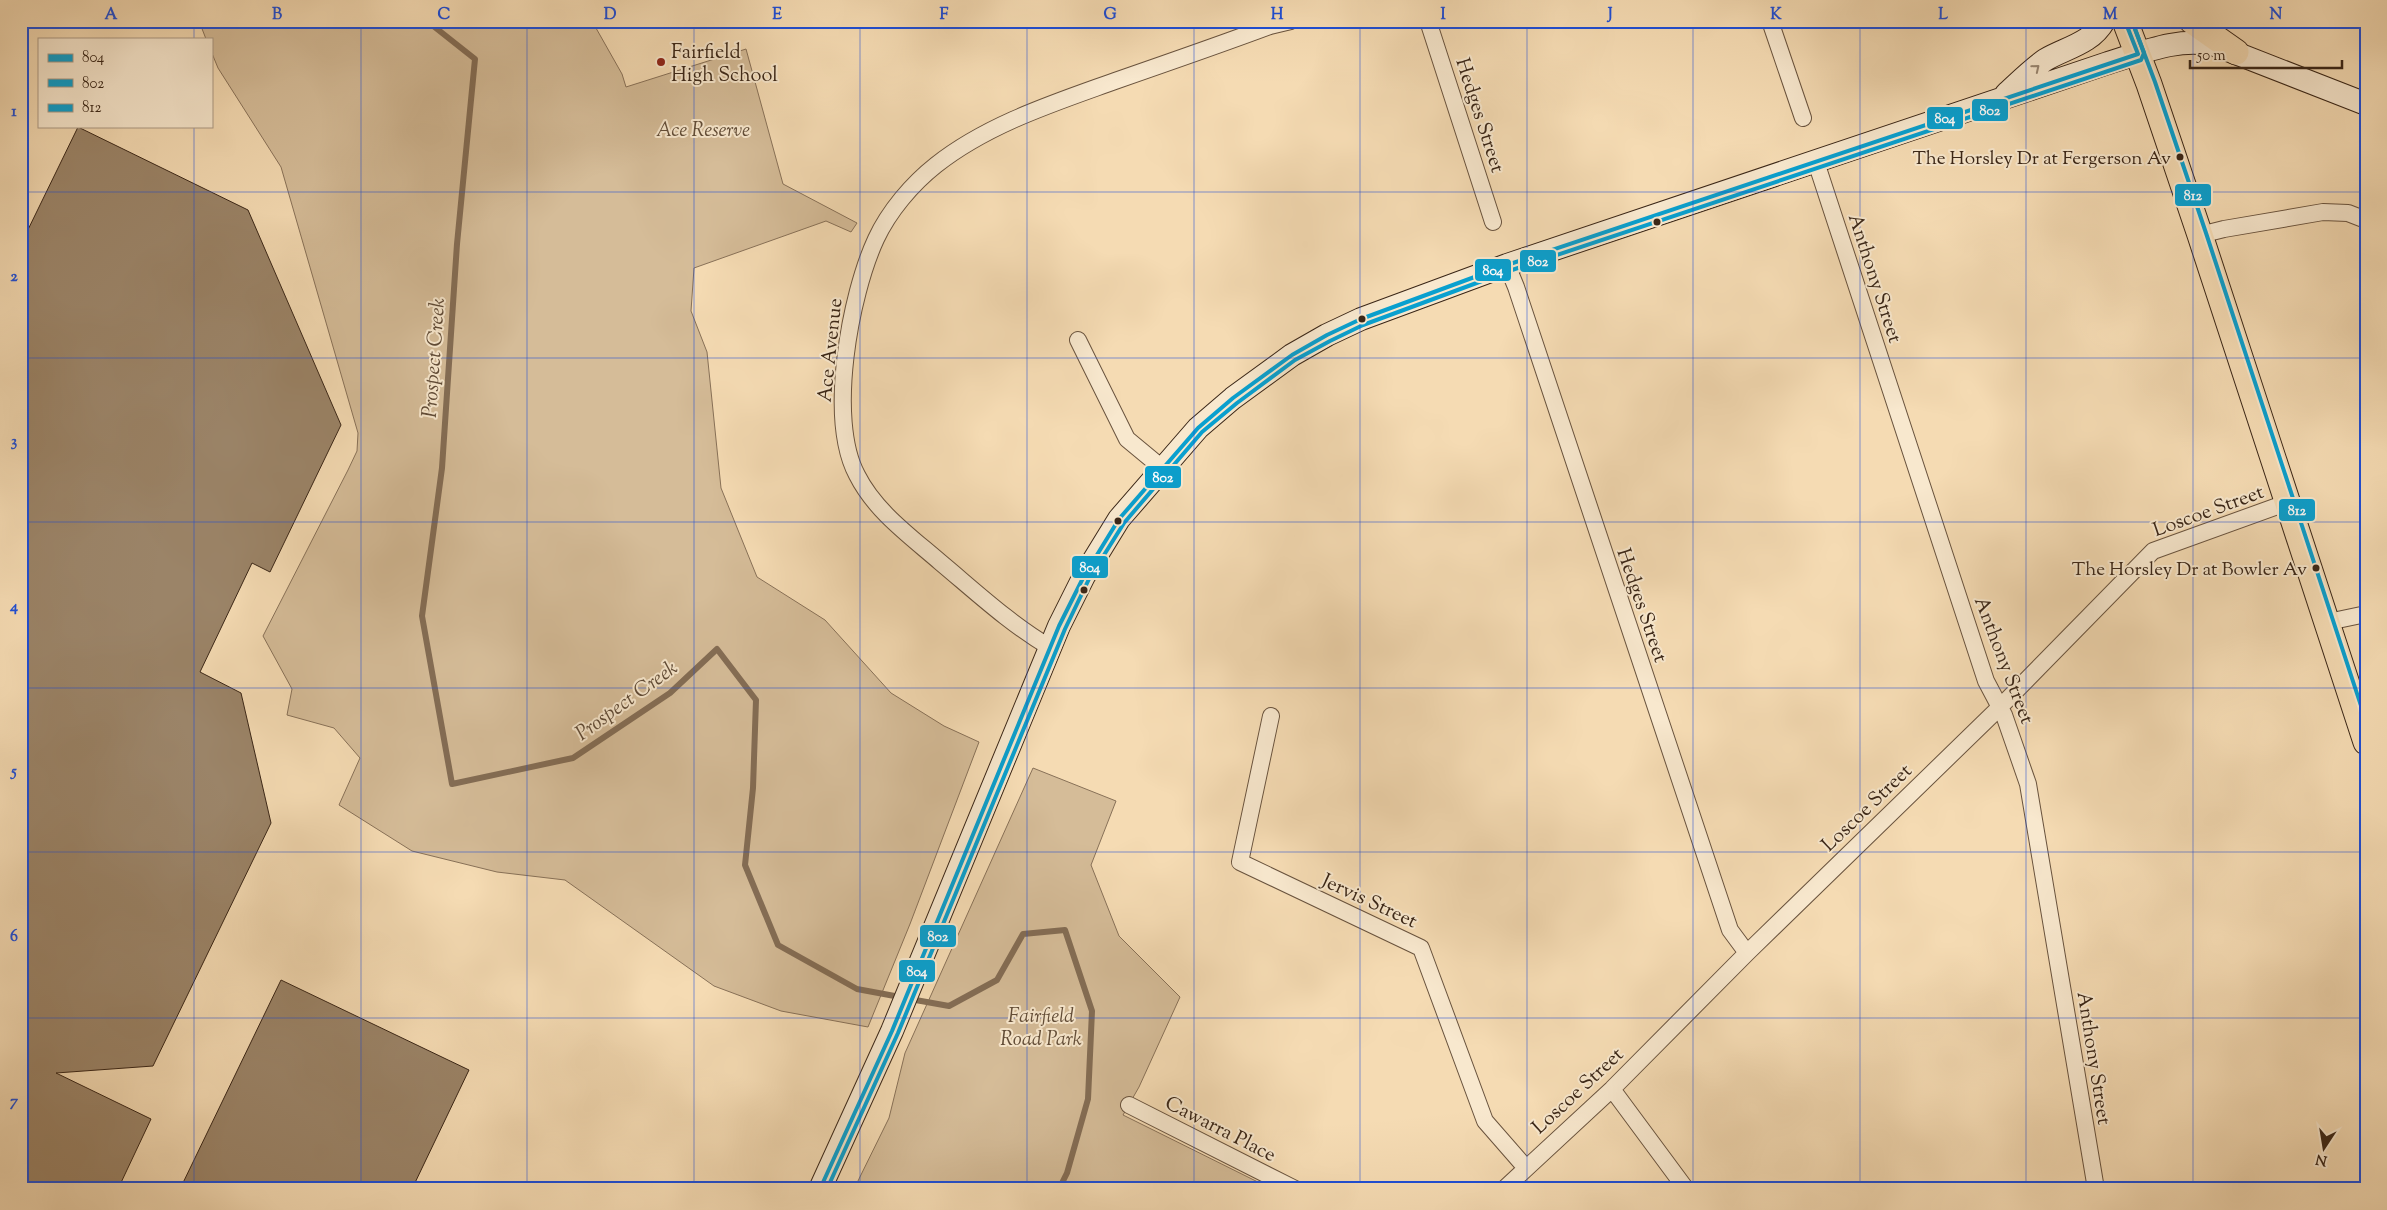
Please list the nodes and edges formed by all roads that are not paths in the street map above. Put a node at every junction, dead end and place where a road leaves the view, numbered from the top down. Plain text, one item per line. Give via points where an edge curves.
1 (1291, 21) edge
2 (1428, 21) edge
3 (1770, 21) edge
4 (2104, 21) edge
5 (2125, 21) edge
6 (2192, 21) edge
7 (2236, 52) junction
8 (2138, 54) junction
9 (1999, 100) junction
10 (2366, 104) edge
11 (1803, 118) dead end
12 (1816, 162) junction
13 (2366, 220) edge
14 (1493, 222) dead end
15 (2200, 235) junction
16 (1507, 265) junction
17 (1078, 340) dead end
18 (1162, 468) junction
19 (2286, 503) junction
20 (2366, 614) edge
21 (2328, 622) junction
22 (1051, 648) junction
23 (2000, 707) junction
24 (1271, 716) dead end
25 (2366, 742) edge
26 (1747, 953) junction
27 (1612, 1089) junction
28 (1129, 1105) dead end
29 (1526, 1168) junction
30 (820, 1189) edge
31 (1295, 1189) edge
32 (1504, 1189) edge
33 (1686, 1189) edge
34 (2096, 1189) edge

1 - 22 street, Ace Avenue via 1063,100 986,132 920,178 875,240 855,296 846,351 844,428 856,474 880,510 998,612
2 - 14 street, Hedges Street
3 - 11 street
9 -> 4 main road via 2046,60 2073,48
5 - 8 main road
6 - 7 main road
7 - 8 main road via 2197,41
7 - 10 main road
8 - 9 main road
8 - 15 main road
9 - 12 main road
12 - 16 main road
12 - 23 street, Anthony Street via 1986,681
13 - 15 street via 2348,213 2322,212
15 - 19 main road
16 - 18 main road via 1360,319 1292,355 1198,428
16 - 26 street, Hedges Street via 1730,930
17 - 18 street via 1128,439
18 - 22 main road via 1119,519 1084,576
19 - 21 main road
19 - 23 street, Loscoe Street via 2153,551
20 - 21 street
21 - 25 main road
22 - 30 main road via 892,1031
23 - 26 street, Loscoe Street
23 - 34 street, Anthony Street via 2028,784
24 - 29 street, Jervis Street via 1240,862 1421,948 1485,1121
26 - 27 street, Loscoe Street
27 - 29 street, Loscoe Street
27 - 33 street
28 - 31 street, Cawarra Place
29 - 32 street, Loscoe Street

